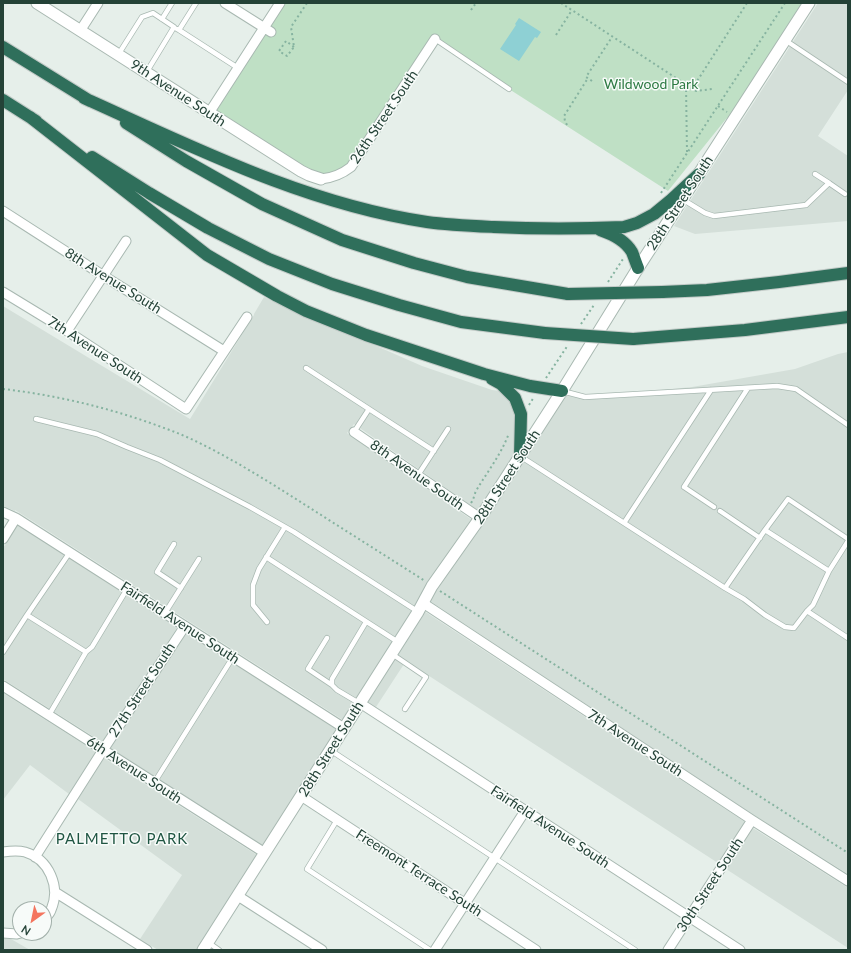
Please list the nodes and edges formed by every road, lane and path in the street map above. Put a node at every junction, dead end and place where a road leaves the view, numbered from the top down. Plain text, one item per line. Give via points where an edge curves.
1 (37, 3) edge
2 (98, 3) edge
3 (172, 3) edge
4 (196, 3) edge
5 (225, 3) edge
6 (280, 3) edge
7 (307, 3) edge
8 (476, 3) edge
9 (561, 3) edge
10 (747, 3) edge
11 (785, 3) edge
12 (809, 3) edge
13 (471, 10) dead end
14 (572, 10) junction
15 (162, 19) junction
16 (177, 29) junction
17 (267, 30) junction
18 (80, 31) junction
19 (556, 35) dead end
20 (612, 37) junction
21 (434, 39) joint
22 (784, 40) junction
23 (3, 47) edge
24 (294, 47) junction
25 (118, 55) junction
26 (238, 68) junction
27 (146, 73) junction
28 (588, 78) junction
29 (592, 81) dead end
30 (848, 82) edge
31 (686, 84) junction
32 (509, 89) dead end
33 (692, 89) junction
34 (712, 89) dead end
35 (84, 98) junction
36 (3, 100) edge
37 (209, 113) junction
38 (30, 117) junction
39 (567, 125) dead end
40 (687, 154) junction
41 (698, 174) junction
42 (815, 174) dead end
43 (321, 179) joint
44 (829, 184) junction
45 (845, 194) dead end
46 (658, 198) dead end
47 (682, 199) junction
48 (3, 211) edge
49 (591, 228) junction
50 (126, 241) dead end
51 (638, 268) junction
52 (848, 273) edge
53 (104, 276) junction
54 (3, 292) edge
55 (247, 317) dead end
56 (848, 317) edge
57 (68, 331) junction
58 (224, 351) junction
59 (306, 368) dead end
60 (484, 374) junction
61 (748, 388) junction
62 (3, 389) edge
63 (712, 390) junction
64 (562, 391) junction
65 (369, 409) junction
66 (36, 419) dead end
67 (848, 425) edge
68 (511, 427) dead end
69 (448, 429) dead end
70 (354, 432) joint
71 (434, 451) junction
72 (520, 456) junction
73 (418, 475) junction
74 (714, 507) dead end
75 (467, 510) junction
76 (720, 511) dead end
77 (3, 512) edge
78 (16, 518) junction
79 (480, 518) junction
80 (624, 523) junction
81 (286, 527) junction
82 (765, 530) junction
83 (760, 538) junction
84 (3, 539) edge
85 (848, 540) edge
86 (174, 544) dead end
87 (70, 552) junction
88 (266, 557) junction
89 (199, 559) dead end
90 (829, 571) junction
91 (423, 580) dead end
92 (181, 588) junction
93 (726, 588) junction
94 (127, 589) junction
95 (441, 591) dead end
96 (420, 607) junction
97 (807, 611) junction
98 (165, 613) junction
99 (27, 615) junction
100 (267, 622) dead end
101 (366, 622) junction
102 (185, 626) junction
103 (327, 638) dead end
104 (848, 638) edge
105 (398, 642) junction
106 (3, 652) edge
107 (86, 652) junction
108 (391, 654) junction
109 (233, 657) junction
110 (332, 685) junction
111 (3, 686) edge
112 (360, 703) junction
113 (405, 710) dead end
114 (49, 715) junction
115 (344, 728) junction
116 (103, 750) junction
117 (330, 750) junction
118 (154, 783) junction
119 (301, 796) junction
120 (525, 811) junction
121 (337, 820) junction
122 (752, 820) junction
123 (3, 852) edge
124 (265, 853) junction
125 (848, 853) edge
126 (35, 857) junction
127 (495, 858) junction
128 (848, 881) edge
129 (55, 892) junction
130 (238, 896) junction
131 (465, 904) junction
132 (52, 908) edge
133 (689, 917) junction
134 (206, 946) edge
135 (137, 947) edge
136 (147, 950) edge
137 (219, 950) edge
138 (322, 950) edge
139 (430, 950) edge
140 (435, 950) edge
141 (536, 950) edge
142 (635, 950) edge
143 (668, 950) edge
144 (740, 950) edge

1 - 18 street, 9th Avenue South
2 - 18 street
3 - 15 lane
4 - 16 lane
5 - 17 street
6 - 17 street
7 - 24 path via 292,27
8 - 13 path
9 - 14 path
10 - 33 path
11 - 40 path
12 - 22 street, 28th Street South
14 - 19 path
14 - 20 path
15 - 16 lane
15 - 25 lane via 153,13 142,17
16 - 26 lane
16 - 27 lane
17 - 26 street
18 - 25 street, 9th Avenue South
20 - 28 path via 586,77
20 - 31 path
21 - 32 lane
21 - 43 street, 26th Street South via 351,167 334,177
22 - 30 lane
22 - 41 street, 28th Street South
23 - 35 highway
24 - 24 path via 287,56 279,51 286,41
25 - 27 street, 9th Avenue South
26 - 37 street
27 - 37 street, 9th Avenue South
28 - 29 path
28 - 39 path via 564,116
31 - 33 path
31 - 40 path
33 - 34 path
35 - 49 highway via 256,174 352,206 428,222 540,229
35 - 52 highway, bridge via 262,204 342,240 467,277 568,294 706,290
36 - 38 highway
37 - 43 street, 9th Avenue South via 301,171
38 - 56 highway, bridge via 201,224 269,259 332,284 461,322 545,334 633,339 745,330
38 - 60 highway via 207,255 277,296 306,311 366,335
40 - 46 path
41 - 47 street, 28th Street South
41 - 49 highway via 654,214 637,223 624,227
42 - 44 lane
44 - 45 lane
44 - 47 lane via 806,205 714,216
47 - 51 street, 28th Street South
48 - 53 street, 8th Avenue South
49 - 51 highway via 622,240 631,251
50 - 53 street
51 - 64 street, 28th Street South
53 - 57 street
53 - 58 street, 8th Avenue South
54 - 57 street, 7th Avenue South
55 - 58 street
57 - 58 street, 7th Avenue South via 186,409
59 - 65 lane
60 - 64 highway
60 - 72 highway via 501,384 515,398 521,414
61 - 63 lane
61 - 67 lane via 777,386 796,389
61 - 74 lane via 684,487
62 - 91 path via 96,406 190,438 273,485
63 - 64 lane via 585,397
63 - 80 lane
64 - 72 street, 28th Street South
65 - 70 lane
65 - 71 lane
66 - 81 lane via 97,434 160,460
68 - 75 path via 507,440 474,493
69 - 71 lane
70 - 73 street, 8th Avenue South
71 - 73 lane
72 - 79 street, 28th Street South
72 - 80 lane
73 - 75 street, 8th Avenue South
75 - 79 street, 8th Avenue South
76 - 83 lane
77 - 78 street, Fairfield Avenue South
78 - 84 street
78 - 87 street, Fairfield Avenue South
79 - 96 street, 28th Street South
80 - 93 lane
81 - 88 lane
81 - 96 lane
82 - 83 lane
82 - 85 lane via 788,499
82 - 90 lane
83 - 93 lane
85 - 90 lane
86 - 92 lane via 156,572
87 - 94 street, Fairfield Avenue South
87 - 99 lane
88 - 100 lane via 253,585 253,605
88 - 101 lane
89 - 92 lane
90 - 97 lane via 813,605
92 - 98 lane
93 - 97 lane via 784,627 794,628
94 - 98 street, Fairfield Avenue South
94 - 107 lane
95 - 125 path
96 - 105 street, 28th Street South
96 - 122 street, 7th Avenue South
97 - 104 lane
98 - 102 street, Fairfield Avenue South
99 - 106 lane
99 - 107 lane
101 - 105 lane
101 - 110 lane via 332,679
102 - 109 street, Fairfield Avenue South
102 - 116 street, 27th Street South
103 - 110 lane via 308,669
105 - 108 street, 28th Street South
107 - 114 lane
108 - 112 street, 28th Street South
108 - 113 lane via 426,677
109 - 115 street, Fairfield Avenue South
109 - 118 lane
110 - 112 lane
111 - 114 street, 6th Avenue South
112 - 115 street, 28th Street South
112 - 120 street, Fairfield Avenue South
114 - 116 street, 6th Avenue South
115 - 117 street, 28th Street South
116 - 118 street, 6th Avenue South
116 - 126 street, 27th Street South
117 - 119 street, 28th Street South
117 - 127 lane
118 - 124 street, 6th Avenue South
119 - 121 street, Freemont Terrace South
119 - 124 street, 28th Street South
120 - 127 street
120 - 133 street, Fairfield Avenue South
121 - 131 street, Freemont Terrace South
121 - 139 lane via 307,869
122 - 128 street, 7th Avenue South
122 - 133 street, 30th Street South
123 - 126 street via 25,852
124 - 130 street, 28th Street South
126 - 129 street via 51,874
127 - 131 street
127 - 142 lane
129 - 132 street
129 - 135 street
130 - 134 street, 28th Street South
130 - 138 street
131 - 140 street
131 - 141 street, Freemont Terrace South
133 - 143 street, 30th Street South
133 - 144 street, Fairfield Avenue South
134 - 137 lane
135 - 136 street

